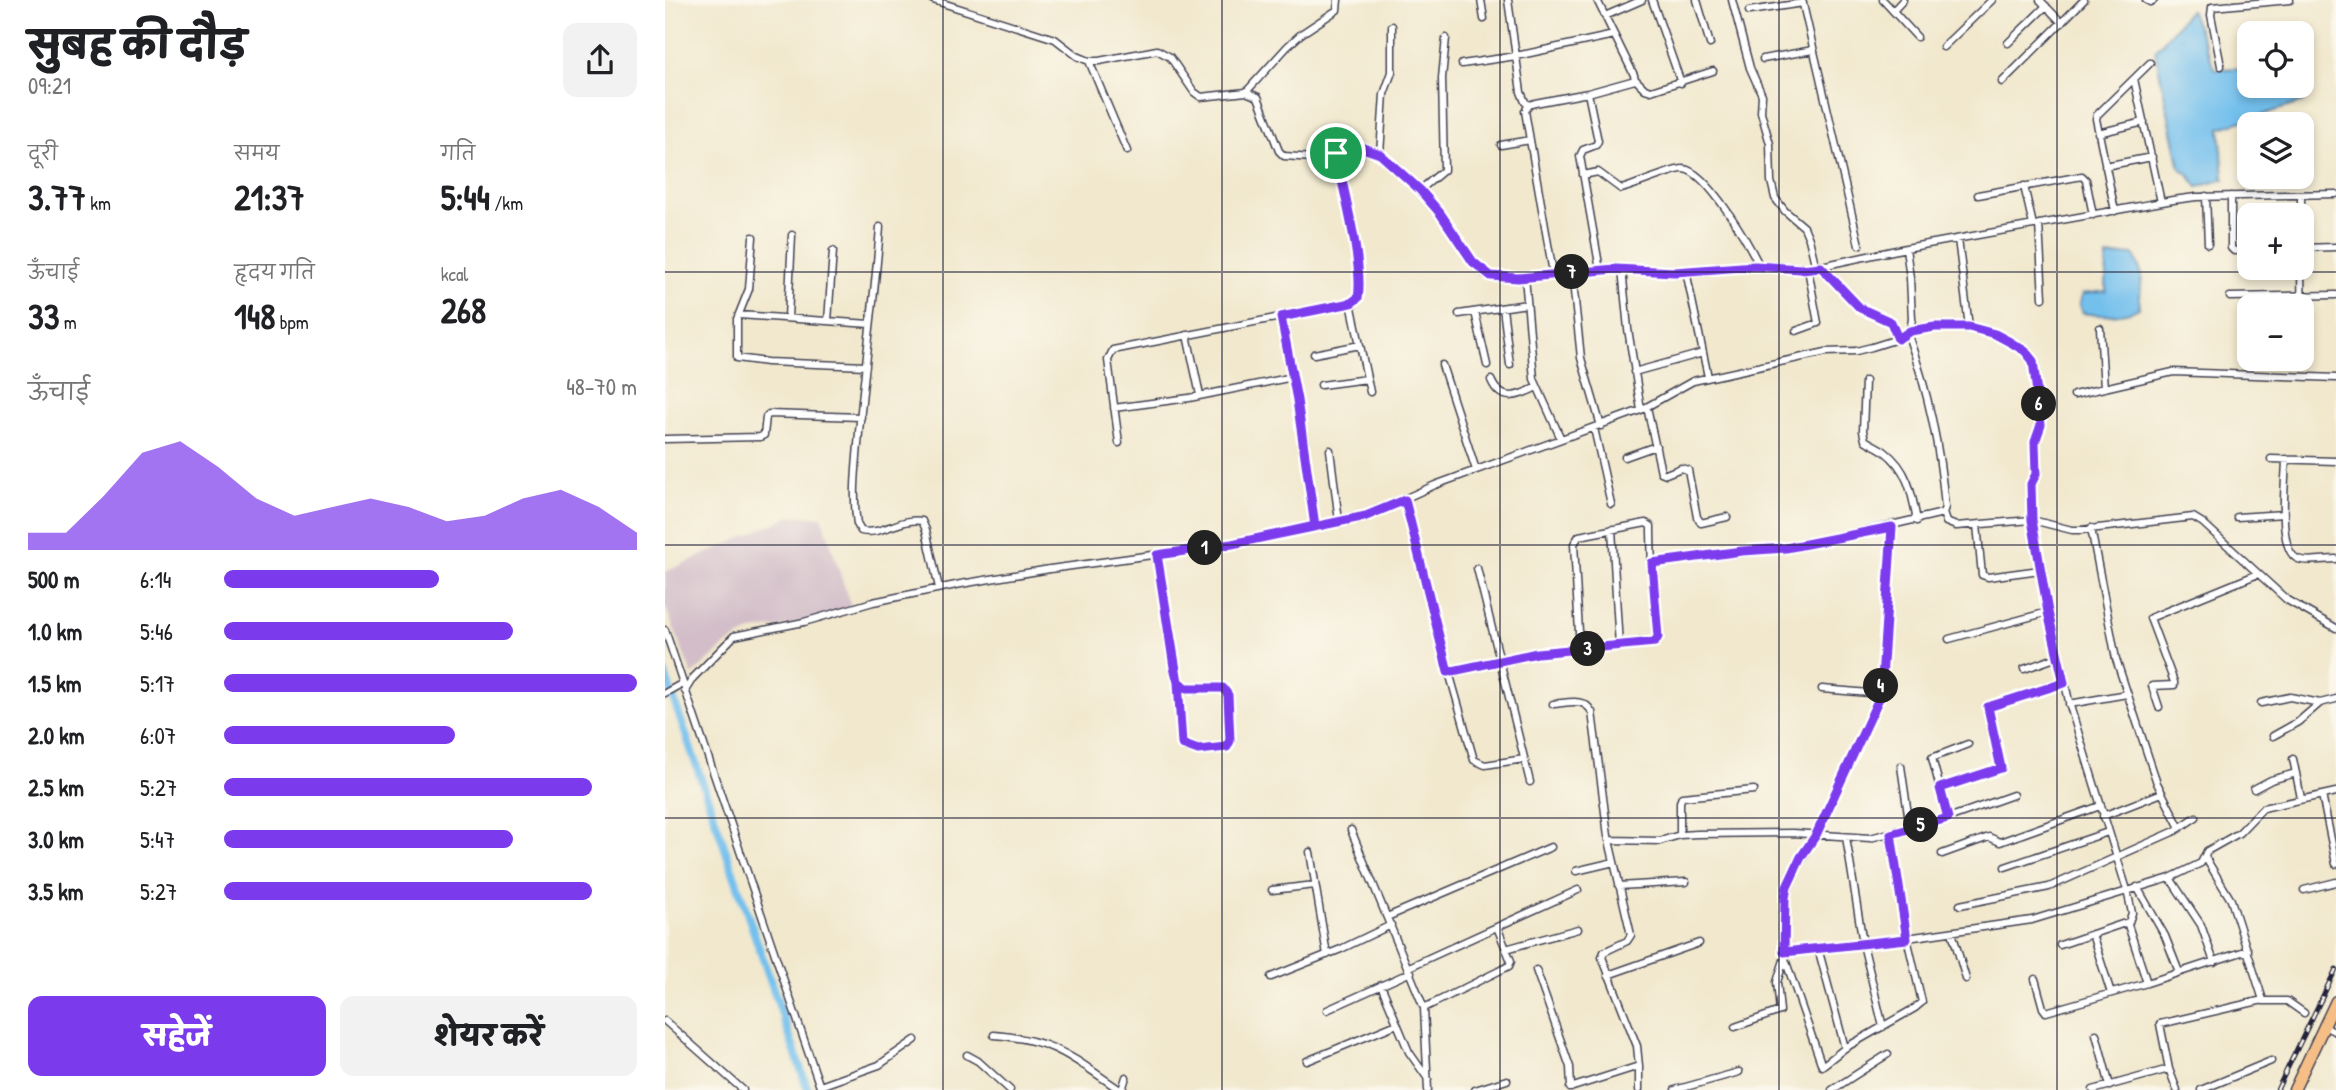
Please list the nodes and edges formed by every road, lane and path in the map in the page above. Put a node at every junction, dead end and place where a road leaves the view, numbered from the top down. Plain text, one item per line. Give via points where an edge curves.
1 (933, 0) edge
2 (1338, 0) edge
3 (1481, 0) edge
4 (1508, 0) edge
5 (1597, 0) edge
6 (1642, 0) edge
7 (1652, 0) edge
8 (1697, 0) edge
9 (1732, 0) edge
10 (1883, 0) edge
11 (1903, 0) edge
12 (1992, 0) edge
13 (2040, 0) edge
14 (2084, 0) edge
15 (2147, 0) edge
16 (2154, 0) edge
17 (2290, 0) edge
18 (1803, 1) edge
19 (2046, 6) junction
20 (1749, 11) dead end
21 (1893, 11) junction
22 (1605, 16) junction
23 (1484, 19) dead end
24 (2062, 23) junction
25 (1392, 26) dead end
26 (1614, 35) junction
27 (1917, 37) dead end
28 (1446, 38) dead end
29 (2008, 43) dead end
30 (1710, 44) dead end
31 (1943, 47) dead end
32 (1813, 50) junction
33 (1516, 55) junction
34 (1763, 59) dead end
35 (1089, 61) junction
36 (2150, 63) dead end
37 (1462, 64) dead end
38 (2221, 66) dead end
39 (1713, 71) dead end
40 (1635, 79) junction
41 (2134, 79) junction
42 (2002, 82) dead end
43 (1681, 83) junction
44 (1246, 92) junction
45 (1588, 93) junction
46 (1529, 105) junction
47 (2144, 122) junction
48 (2098, 133) junction
49 (1531, 140) junction
50 (1501, 145) dead end
51 (1127, 151) dead end
52 (1336, 153) junction
53 (1380, 154) junction
54 (2152, 157) junction
55 (2105, 166) junction
56 (1583, 174) junction
57 (2024, 186) junction
58 (1420, 190) junction
59 (1978, 194) dead end
60 (2336, 194) edge
61 (2301, 195) junction
62 (2231, 196) junction
63 (2206, 197) junction
64 (2161, 202) junction
65 (2301, 203) edge
66 (2115, 211) junction
67 (2093, 215) junction
68 (2036, 225) junction
69 (880, 227) dead end
70 (792, 235) dead end
71 (753, 237) dead end
72 (1958, 239) junction
73 (2208, 244) dead end
74 (1860, 245) dead end
75 (2336, 247) edge
76 (1906, 248) junction
77 (2314, 248) edge
78 (833, 251) dead end
79 (2237, 251) edge
80 (1760, 267) junction
81 (1818, 267) junction
82 (1622, 269) junction
83 (1808, 269) junction
84 (1600, 270) junction
85 (1686, 271) junction
86 (1572, 272) junction
87 (1553, 273) junction
88 (1525, 282) junction
89 (2336, 295) edge
90 (2314, 296) edge
91 (2230, 297) dead end
92 (2237, 297) edge
93 (2042, 298) dead end
94 (1351, 303) junction
95 (1527, 304) junction
96 (1503, 308) junction
97 (1475, 312) junction
98 (1459, 314) dead end
99 (739, 315) junction
100 (1281, 317) junction
101 (788, 318) junction
102 (828, 321) junction
103 (870, 324) junction
104 (1969, 327) junction
105 (2100, 328) dead end
106 (1796, 331) dead end
107 (1909, 333) junction
108 (1187, 335) junction
109 (1898, 339) junction
110 (1360, 345) junction
111 (1703, 353) junction
112 (1314, 354) dead end
113 (1441, 365) dead end
114 (1487, 365) dead end
115 (1510, 365) dead end
116 (866, 366) junction
117 (1634, 372) junction
118 (1293, 377) junction
119 (1707, 377) junction
120 (2336, 377) edge
121 (1367, 379) junction
122 (1491, 380) dead end
123 (1865, 381) dead end
124 (1321, 385) dead end
125 (1537, 387) junction
126 (2104, 388) junction
127 (1370, 392) dead end
128 (1199, 395) junction
129 (2074, 395) dead end
130 (1114, 408) junction
131 (1644, 409) junction
132 (861, 417) junction
133 (1598, 427) junction
134 (665, 439) edge
135 (1561, 439) junction
136 (1119, 443) dead end
137 (1655, 446) junction
138 (1330, 450) dead end
139 (1625, 457) dead end
140 (2271, 459) dead end
141 (2287, 459) junction
142 (2336, 461) edge
143 (1476, 470) junction
144 (1405, 500) junction
145 (1611, 504) dead end
146 (1943, 513) junction
147 (2284, 514) junction
148 (1727, 517) dead end
149 (2238, 517) dead end
150 (2032, 520) junction
151 (1339, 521) junction
152 (1917, 521) junction
153 (1977, 525) junction
154 (1315, 526) junction
155 (1892, 527) junction
156 (2091, 528) junction
157 (1612, 529) junction
158 (1157, 555) junction
159 (2336, 559) edge
160 (1652, 563) junction
161 (1477, 568) dead end
162 (2041, 570) junction
163 (2258, 573) junction
164 (939, 588) junction
165 (2048, 612) junction
166 (2336, 628) edge
167 (665, 630) edge
168 (1949, 639) dead end
169 (1619, 646) junction
170 (1580, 650) junction
171 (2058, 657) junction
172 (1498, 661) junction
173 (2024, 669) dead end
174 (1448, 672) junction
175 (1178, 682) junction
176 (2064, 683) junction
177 (682, 687) junction
178 (1822, 689) dead end
179 (666, 692) edge
180 (1881, 694) junction
181 (2127, 694) junction
182 (2336, 699) edge
183 (2320, 703) junction
184 (1553, 704) dead end
185 (2069, 704) junction
186 (2261, 704) dead end
187 (2159, 707) dead end
188 (2273, 736) dead end
189 (1968, 744) dead end
190 (1524, 759) junction
191 (2293, 759) dead end
192 (1901, 766) dead end
193 (2296, 773) junction
194 (1530, 782) dead end
195 (1940, 788) junction
196 (2254, 789) dead end
197 (1753, 790) dead end
198 (2336, 792) edge
199 (2162, 793) junction
200 (2322, 794) junction
201 (2013, 795) dead end
202 (2301, 798) junction
203 (2099, 806) junction
204 (2103, 816) junction
205 (2196, 817) dead end
206 (1948, 818) junction
207 (1910, 828) junction
208 (2179, 828) junction
209 (1351, 830) dead end
210 (2108, 832) junction
211 (1891, 834) junction
212 (1680, 835) junction
213 (1816, 835) junction
214 (1846, 837) junction
215 (1609, 840) junction
216 (1551, 847) dead end
217 (1310, 852) dead end
218 (1942, 854) dead end
219 (2205, 857) junction
220 (2116, 858) junction
221 (1614, 862) junction
222 (2336, 864) edge
223 (2005, 867) dead end
224 (1576, 871) dead end
225 (2170, 878) junction
226 (1686, 882) dead end
227 (2336, 882) edge
228 (1315, 885) junction
229 (1619, 886) junction
230 (2137, 887) junction
231 (1272, 890) dead end
232 (1578, 890) dead end
233 (2127, 890) junction
234 (2304, 890) dead end
235 (1960, 905) dead end
236 (1387, 917) junction
237 (2129, 922) junction
238 (1391, 925) junction
239 (1497, 927) junction
240 (1578, 929) dead end
241 (1952, 932) junction
242 (2092, 934) junction
243 (1907, 939) junction
244 (1699, 943) dead end
245 (1863, 944) junction
246 (2060, 945) dead end
247 (1818, 948) junction
248 (1506, 949) junction
249 (2248, 950) junction
250 (1327, 955) junction
251 (1784, 955) junction
252 (2214, 962) junction
253 (1410, 970) junction
254 (1536, 970) dead end
255 (2179, 972) junction
256 (1608, 975) junction
257 (1271, 977) dead end
258 (1966, 979) dead end
259 (2035, 979) dead end
260 (2147, 984) junction
261 (1381, 985) junction
262 (2111, 993) junction
263 (2263, 1001) junction
264 (2336, 1001) edge
265 (1424, 1008) junction
266 (1327, 1010) dead end
267 (2304, 1013) dead end
268 (665, 1021) edge
269 (1397, 1024) junction
270 (2324, 1026) junction
271 (1735, 1027) dead end
272 (1883, 1027) junction
273 (2336, 1032) edge
274 (2096, 1034) dead end
275 (994, 1035) dead end
276 (915, 1040) dead end
277 (1845, 1048) junction
278 (1888, 1054) dead end
279 (967, 1055) dead end
280 (1307, 1061) dead end
281 (2271, 1062) dead end
282 (1639, 1066) junction
283 (2169, 1069) junction
284 (1739, 1072) dead end
285 (1126, 1077) dead end
286 (1428, 1079) junction
287 (1507, 1080) dead end
288 (2110, 1086) junction
289 (821, 1088) edge
290 (1488, 1088) edge
291 (1570, 1089) edge
292 (743, 1090) edge
293 (1010, 1090) edge
294 (1121, 1090) edge
295 (1428, 1090) edge
296 (1475, 1090) edge
297 (1639, 1090) edge
298 (1675, 1090) edge
299 (1832, 1090) edge
300 (2093, 1090) edge
301 (2177, 1090) edge
302 (2201, 1090) edge
303 (2294, 1090) edge

1 - 35 street via 1055,39
2 - 44 street via 1337,10 1301,34
3 - 23 street
4 - 33 street
5 - 22 street
6 - 22 street
7 - 43 street
8 - 30 street
9 - 81 street via 1762,95 1775,198 1804,227
10 - 21 street
11 - 21 street
12 - 31 street
13 - 19 street
14 - 24 street
15 - 16 street
17 - 38 street via 2212,8
18 - 20 street
18 - 32 street
19 - 24 street
19 - 29 street
21 - 27 street
22 - 26 street
24 - 42 street
25 - 53 street via 1392,72 1384,94
26 - 33 street
26 - 40 street
28 - 58 street via 1444,170
32 - 34 street
32 - 74 street
33 - 37 street
33 - 46 street via 1521,92
35 - 44 street via 1157,50 1170,57 1198,95
35 - 51 street
36 - 41 street
39 - 43 street
40 - 43 street via 1648,91
40 - 45 street
41 - 47 street
41 - 48 street via 2098,115
44 - 52 street via 1259,99 1284,156 1313,158
45 - 46 street
45 - 56 street via 1598,141 1580,153
46 - 49 street via 1525,111
47 - 48 street
47 - 54 street
48 - 55 street
49 - 50 street
49 - 87 street
52 - 53 street via 1363,148
52 - 94 street via 1359,289 1358,298
53 - 58 street
54 - 55 street
54 - 64 street
55 - 66 street
56 - 80 street via 1598,173 1621,189 1683,169 1690,171 1742,231
56 - 84 street
57 - 59 street
57 - 67 street via 2082,176
57 - 68 street
58 - 88 street via 1485,274
60 - 61 street
61 - 62 street
61 - 65 street
62 - 63 street
62 - 79 street via 2231,248
63 - 64 street
63 - 73 street
64 - 66 street
66 - 67 street
67 - 68 street
68 - 72 street
68 - 93 street
69 - 103 street
70 - 101 street
71 - 99 street via 749,289
72 - 76 street
72 - 104 street
75 - 77 street
76 - 81 street
76 - 107 street
78 - 102 street
80 - 83 street
80 - 85 street
81 - 83 street
81 - 109 street via 1860,308 1891,322
82 - 84 street
82 - 85 street
82 - 117 street
83 - 106 street via 1818,323
84 - 86 street
85 - 111 street
86 - 87 street
86 - 133 street via 1581,358
87 - 88 street
88 - 95 street
89 - 90 street
91 - 92 street
94 - 100 street
94 - 110 street
95 - 96 street
95 - 125 street
96 - 97 street
96 - 115 street
97 - 98 street
97 - 114 street
99 - 101 street
99 - 116 street via 735,352 739,360
100 - 108 street
100 - 118 street
101 - 102 street
102 - 103 street
103 - 116 street
104 - 107 street
104 - 150 street via 1995,334 2025,351 2033,361 2041,425 2031,484
105 - 126 street
107 - 109 street
107 - 146 street via 1938,440
108 - 128 street
108 - 130 street via 1113,350 1108,360
109 - 119 street via 1856,351 1826,352
110 - 112 street
110 - 121 street
111 - 117 street
111 - 119 street
113 - 143 street
116 - 132 street
117 - 131 street
118 - 128 street
118 - 154 street
119 - 131 street via 1685,384
120 - 126 street via 2173,372
121 - 124 street
121 - 127 street
122 - 125 street via 1509,397
123 - 152 street via 1864,440 1889,456 1905,474
125 - 135 street
126 - 129 street
128 - 130 street
130 - 136 street
131 - 133 street
131 - 137 street
132 - 134 street via 769,414 760,438
132 - 164 street via 855,507 859,529 869,533 922,521
133 - 135 street
133 - 145 street
135 - 143 street
137 - 139 street
137 - 148 street via 1662,473 1688,470 1701,523
138 - 151 street
140 - 141 street
141 - 142 street
141 - 147 street
143 - 144 street
144 - 151 street
144 - 174 street
146 - 152 street
146 - 153 street via 1950,524
147 - 149 street
147 - 159 street via 2285,537 2295,557
150 - 153 street
150 - 156 street via 2072,530
150 - 162 street
151 - 154 street
152 - 155 street
153 - 162 street via 1982,575
154 - 158 street
155 - 160 street via 1786,548
155 - 180 street
156 - 163 street via 2193,517
156 - 181 street via 2109,630
157 - 160 street via 1649,524
157 - 169 street
157 - 170 street via 1579,536 1575,541
158 - 164 street
158 - 175 street
160 - 169 street via 1657,640
161 - 172 street
162 - 165 street
163 - 166 street via 2293,605
163 - 187 street via 2151,617 2174,682 2152,686
164 - 177 street via 734,636
165 - 168 street
165 - 171 street
167 - 177 street
169 - 170 street
170 - 172 street
171 - 173 street
171 - 176 street
172 - 174 street
172 - 190 street
174 - 190 street via 1474,760 1485,765
175 - 175 street via 1187,688 1219,687 1227,692 1227,747 1198,750 1182,744
176 - 185 street
176 - 195 street via 1988,707 2002,766
177 - 179 street
177 - 289 street
178 - 180 street
180 - 213 street
181 - 185 street
181 - 199 street
182 - 183 street
183 - 186 street via 2290,697
183 - 188 street
184 - 215 street via 1581,701 1591,708
185 - 203 street
189 - 195 street via 1933,757
190 - 194 street
191 - 193 street
192 - 207 street
193 - 196 street
193 - 202 street
195 - 206 street
197 - 212 street via 1682,797
198 - 200 street
199 - 204 street
199 - 208 street
200 - 202 street
200 - 222 street
201 - 206 street
202 - 219 street via 2263,808 2239,833 2207,851
203 - 204 street
203 - 218 street via 2000,842 1989,837
204 - 210 street
205 - 208 street
206 - 207 street
207 - 211 street
208 - 220 street
209 - 236 street
210 - 220 street
210 - 223 street
211 - 214 street
211 - 243 street
212 - 213 street
212 - 215 street via 1660,841
213 - 214 street
213 - 251 street via 1787,887
214 - 245 street
215 - 221 street
216 - 236 street
217 - 228 street
219 - 225 street
219 - 249 street via 2228,893
220 - 233 street
220 - 235 street via 2049,887
221 - 224 street
221 - 229 street
225 - 230 street
225 - 252 street via 2201,925
226 - 229 street
227 - 234 street
228 - 231 street
228 - 250 street
229 - 256 street via 1630,937 1604,952
230 - 233 street
230 - 255 street
232 - 239 street
233 - 237 street via 2132,913
233 - 241 street via 2032,920
236 - 238 street
237 - 242 street
237 - 260 street
238 - 250 street
238 - 253 street
239 - 248 street
239 - 253 street
240 - 248 street
241 - 243 street
241 - 258 street
242 - 246 street
242 - 262 street
243 - 245 street
243 - 272 street via 1922,1002
244 - 256 street
245 - 247 street
245 - 272 street
247 - 251 street
247 - 277 street
248 - 265 street via 1510,966
249 - 252 street
249 - 263 street
250 - 257 street
251 - 271 street via 1777,982 1780,1011
251 - 277 street via 1819,1064 1823,1066
252 - 255 street
253 - 261 street
253 - 265 street
254 - 291 street via 1570,1067
255 - 260 street
256 - 282 street via 1637,1046
259 - 262 street via 2045,1011
260 - 262 street
261 - 266 street
261 - 269 street
263 - 267 street via 2287,1001
263 - 283 street via 2161,1023
264 - 270 highway
265 - 286 street
268 - 292 street
269 - 280 street
269 - 286 street via 1412,1058
270 - 273 street
270 - 303 highway
272 - 277 street
274 - 288 street
275 - 294 street via 1025,1038 1066,1053
276 - 289 street via 879,1065
278 - 299 street
279 - 293 street
281 - 302 street
282 - 291 street
282 - 297 street
283 - 288 street
283 - 301 street
284 - 298 street
285 - 294 street
286 - 295 street
287 - 290 street
288 - 300 street
290 - 296 street

